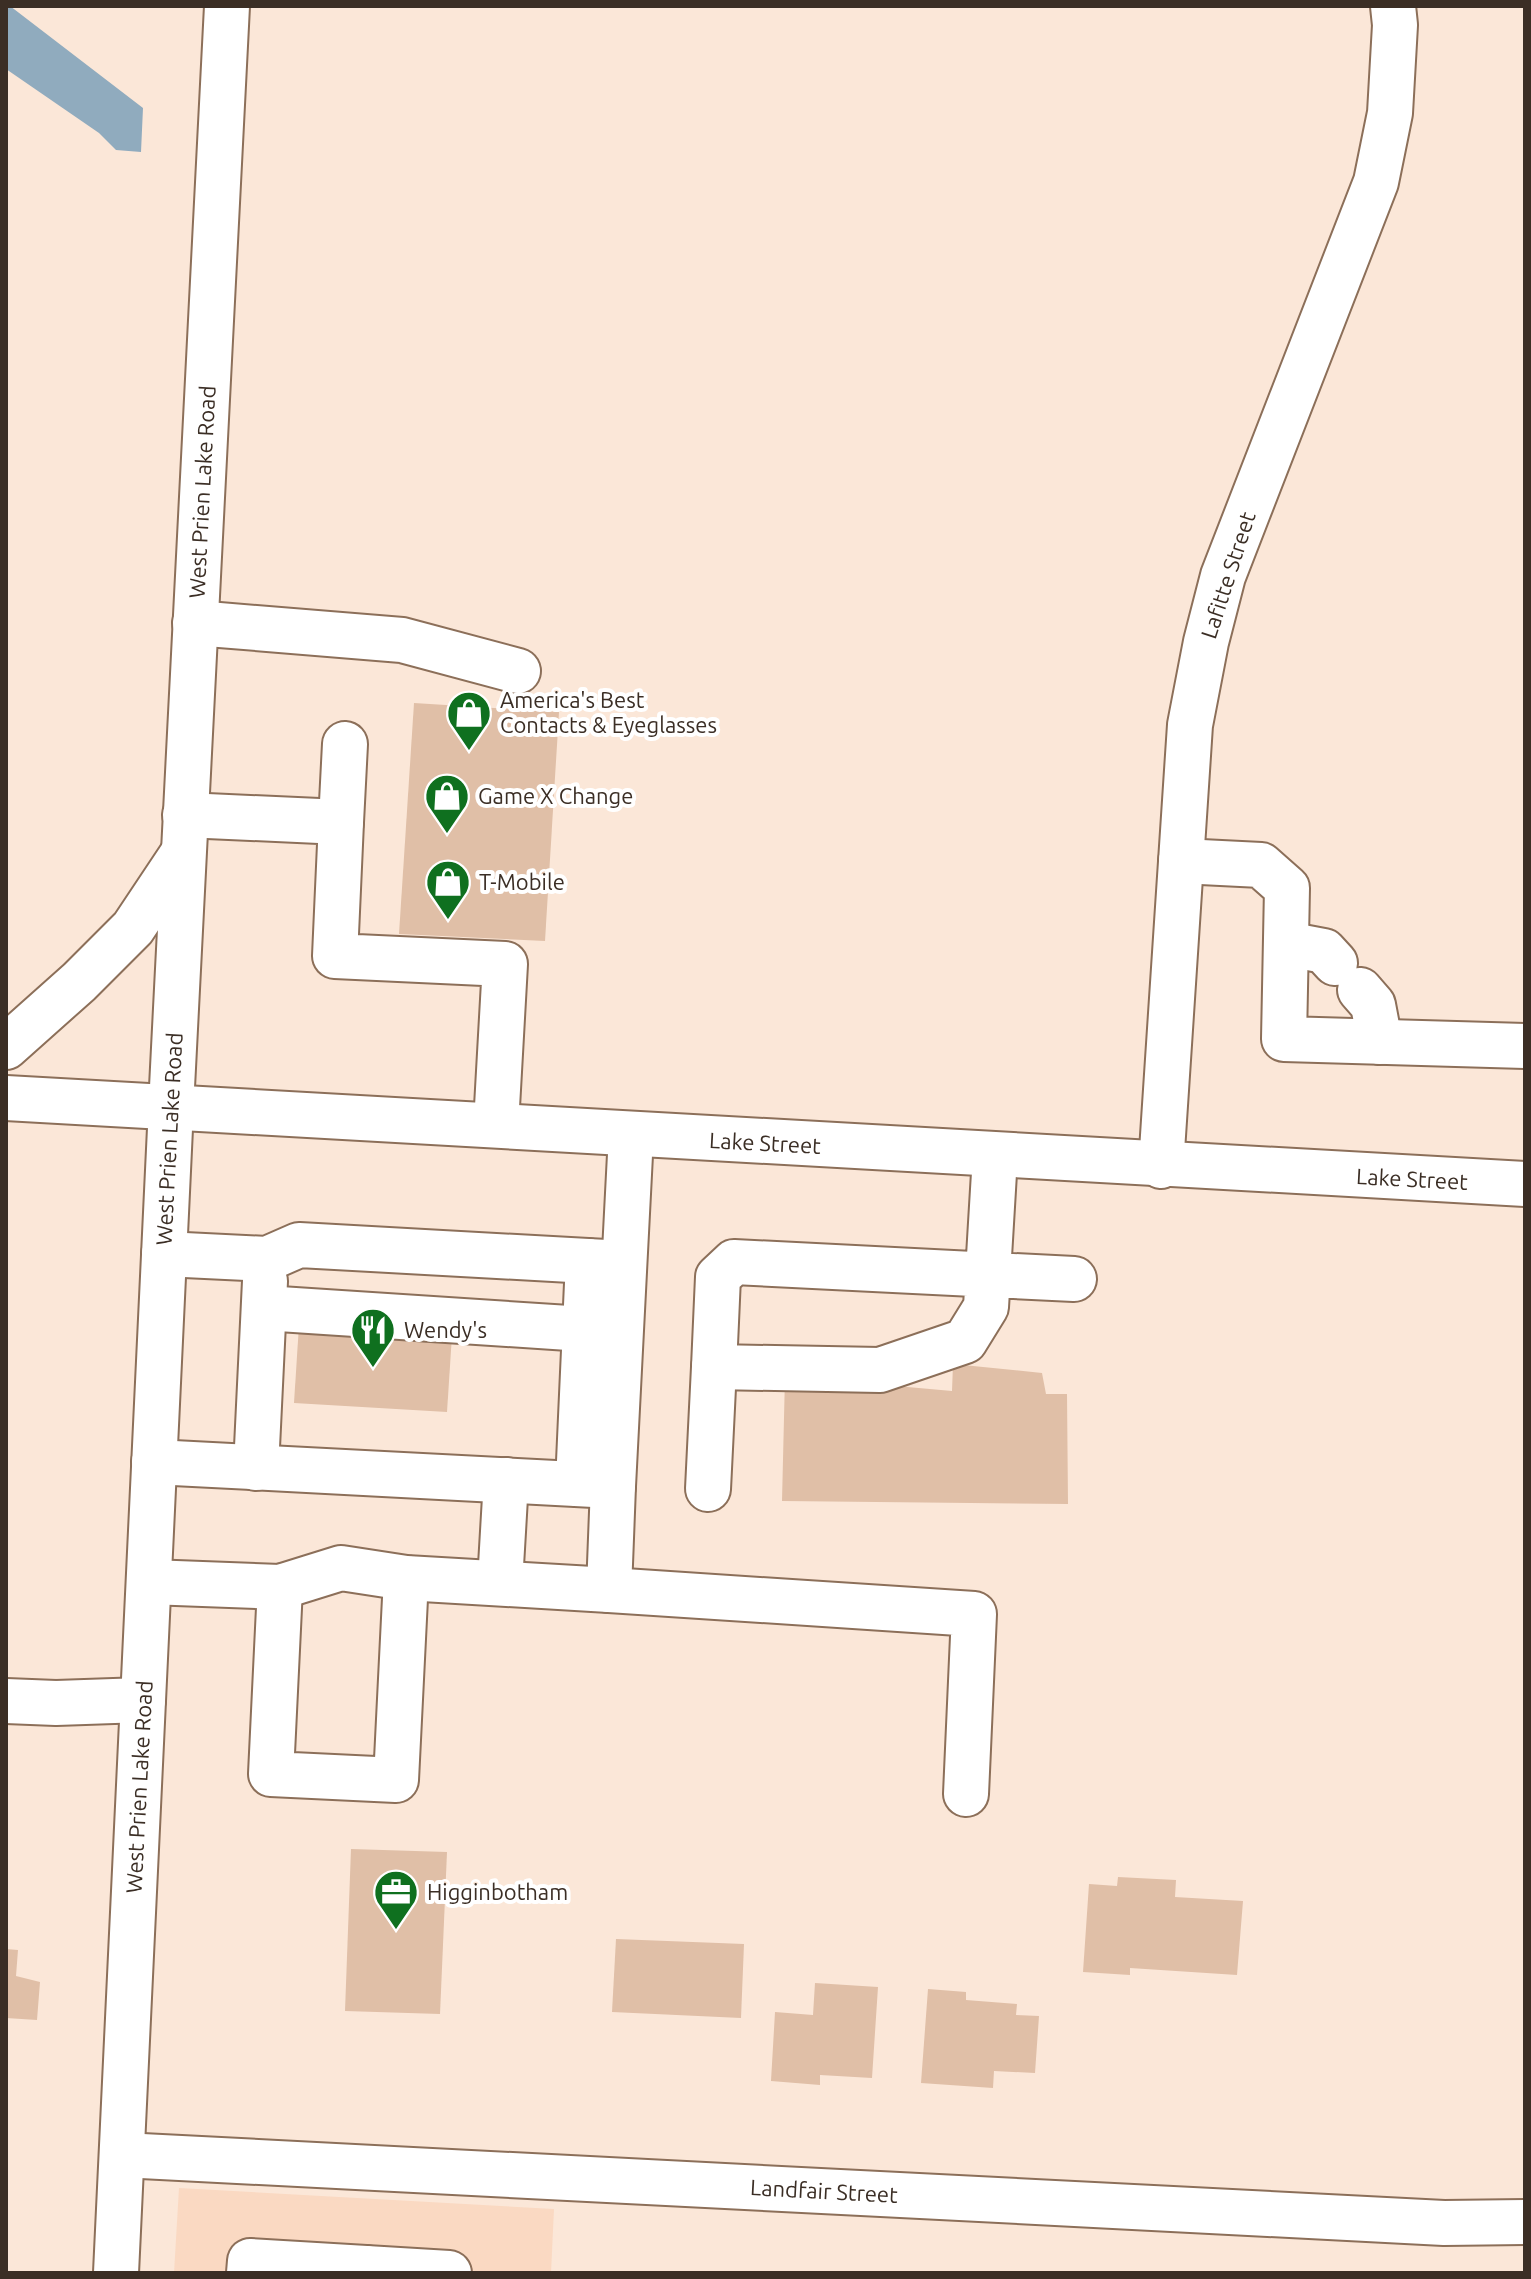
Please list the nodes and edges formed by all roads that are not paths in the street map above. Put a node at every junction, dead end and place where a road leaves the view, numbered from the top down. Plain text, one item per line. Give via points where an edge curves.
1 (227, 6) edge
2 (1393, 6) edge
3 (195, 623) junction
4 (518, 671) dead end
5 (345, 744) dead end
6 (341, 822) junction
7 (185, 833) junction
8 (1181, 861) junction
9 (1287, 944) junction
10 (1380, 1042) junction
11 (1525, 1046) edge
12 (6, 1047) edge
13 (6, 1098) edge
14 (171, 1107) junction
15 (496, 1125) junction
16 (631, 1135) junction
17 (995, 1156) junction
18 (1161, 1166) junction
19 (1525, 1184) edge
20 (164, 1254) junction
21 (267, 1259) junction
22 (606, 1262) junction
23 (988, 1275) junction
24 (1074, 1279) dead end
25 (264, 1308) junction
26 (584, 1329) junction
27 (714, 1367) junction
28 (154, 1462) junction
29 (256, 1468) junction
30 (506, 1480) junction
31 (595, 1485) junction
32 (708, 1489) dead end
33 (406, 1578) junction
34 (149, 1582) junction
35 (500, 1583) junction
36 (280, 1587) junction
37 (609, 1590) junction
38 (143, 1700) junction
39 (6, 1701) edge
40 (966, 1794) dead end
41 (122, 2155) junction
42 (1525, 2222) edge
43 (366, 2271) edge
44 (116, 2273) edge
45 (249, 2273) edge
46 (449, 2273) edge

1 - 3 street, West Prien Lake Road
2 - 8 street, Lafitte Street via 1390,113 1376,182 1223,576 1206,642 1190,725
3 - 4 street via 402,640
3 - 7 street, West Prien Lake Road
5 - 6 street
6 - 7 street
6 - 15 street via 335,956 505,964
7 - 12 street via 133,928
7 - 14 street, West Prien Lake Road
8 - 9 street via 1261,865 1287,888
8 - 18 street, Lafitte Street
9 - 10 street via 1324,951 1373,1005
9 - 10 street via 1284,1039
10 - 11 street
13 - 14 street, Lake Street
14 - 15 street, Lake Street
14 - 20 street, West Prien Lake Road
15 - 16 street, Lake Street
16 - 17 street, Lake Street
16 - 22 street
17 - 18 street, Lake Street
17 - 23 street
18 - 19 street, Lake Street
20 - 21 street
20 - 28 street, West Prien Lake Road
21 - 22 street via 299,1245
21 - 25 street
22 - 26 street
22 - 31 street
23 - 24 street
23 - 27 street via 986,1307 965,1341 880,1370
23 - 27 street via 734,1262 718,1277
25 - 26 street
25 - 29 street
26 - 31 street
27 - 32 street
28 - 29 street
28 - 34 street, West Prien Lake Road
29 - 30 street
30 - 31 street
30 - 35 street
31 - 37 street
33 - 35 street
33 - 36 street via 341,1568
33 - 36 street via 396,1780 271,1774
34 - 36 street
34 - 38 street, West Prien Lake Road
35 - 37 street
37 - 40 street via 974,1614
38 - 39 street
38 - 41 street, West Prien Lake Road
41 - 42 street, Landfair Street via 1444,2223
41 - 44 street, West Prien Lake Road
43 - 45 street via 250,2261
43 - 46 street

